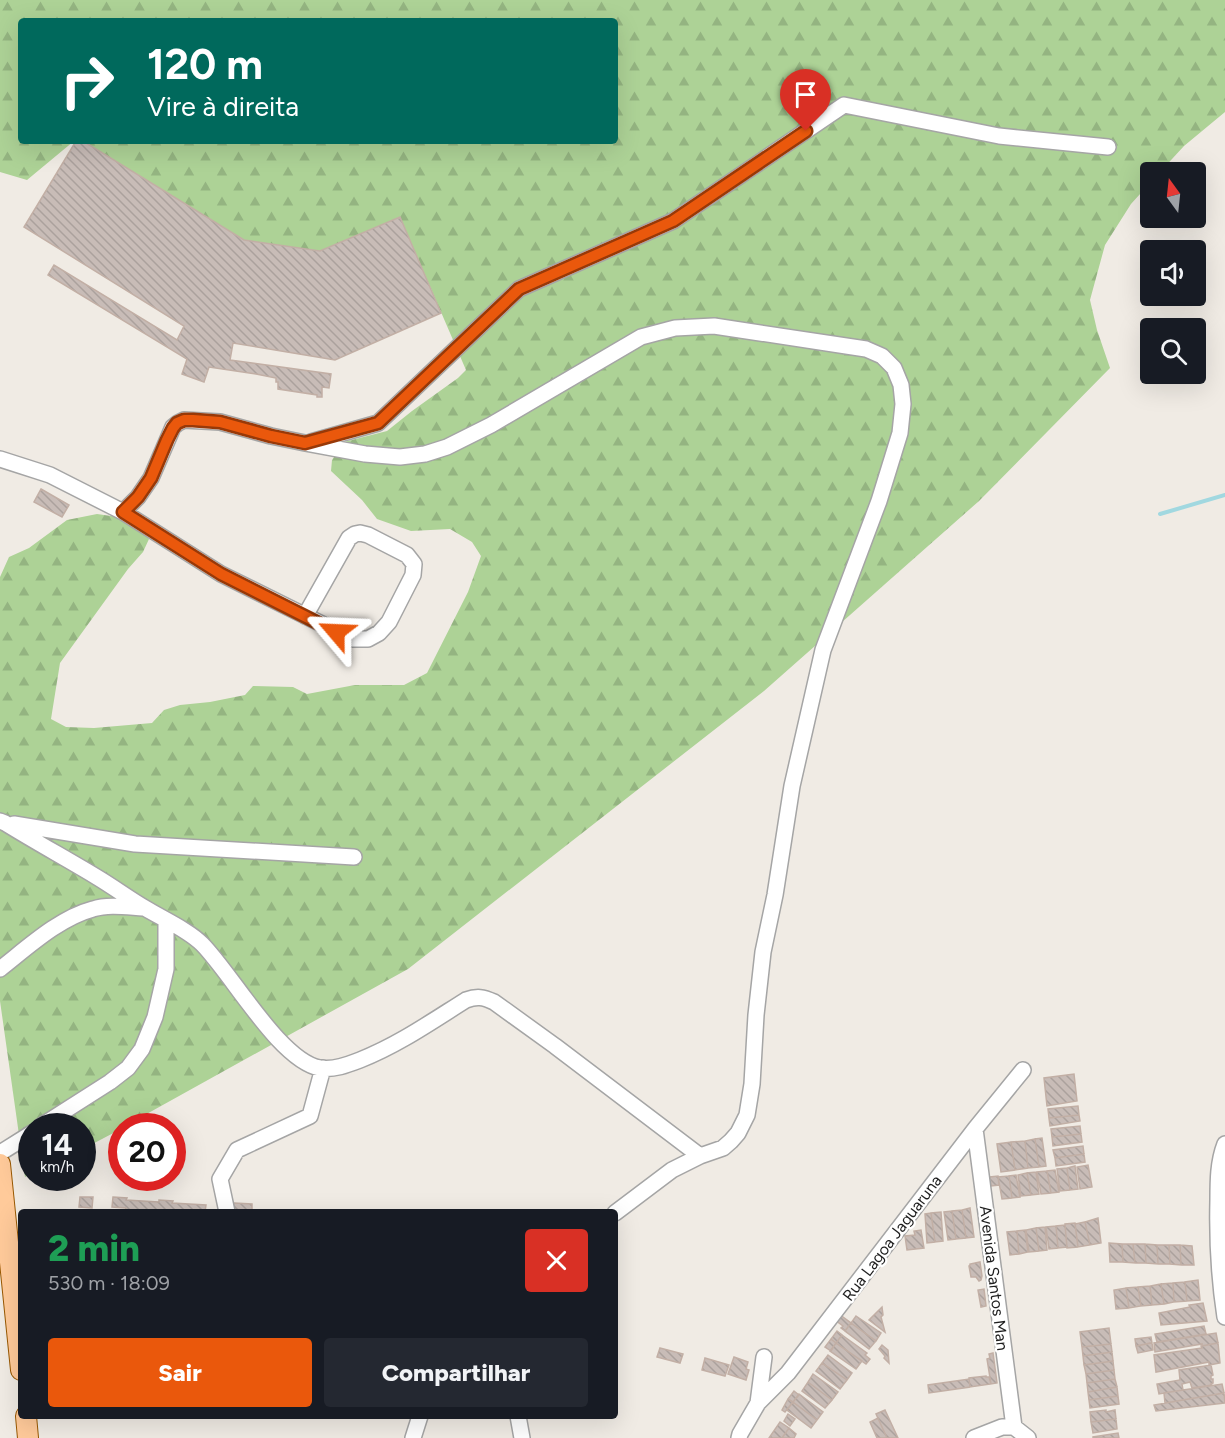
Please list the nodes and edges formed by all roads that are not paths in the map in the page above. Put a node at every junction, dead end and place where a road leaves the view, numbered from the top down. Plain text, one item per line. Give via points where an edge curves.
1 (1108, 147) dead end
2 (305, 443) junction
3 (0, 459) edge
4 (123, 512) junction
5 (304, 616) junction
6 (2, 822) edge
7 (354, 857) dead end
8 (144, 908) junction
9 (166, 920) junction
10 (0, 969) edge
11 (324, 1068) junction
12 (1023, 1070) dead end
13 (61, 1113) edge
14 (975, 1129) junction
15 (18, 1142) edge
16 (1225, 1144) edge
17 (0, 1153) edge
18 (700, 1156) junction
19 (0, 1164) edge
20 (226, 1209) edge
21 (618, 1211) edge
22 (1225, 1317) edge
23 (18, 1341) edge
24 (765, 1357) dead end
25 (758, 1403) junction
26 (26, 1419) edge
27 (419, 1419) edge
28 (519, 1419) edge
29 (1014, 1427) junction
30 (28, 1438) edge
31 (413, 1438) edge
32 (522, 1438) edge
33 (739, 1438) edge
34 (974, 1438) edge
35 (1028, 1438) edge

1 - 2 street via 999,136 844,105 673,221 519,289 378,423
2 - 4 street via 220,422 184,420 173,428 151,478
2 - 18 street via 400,457 447,447 641,337 675,328 714,326 866,349 882,356 894,368 903,404 900,433 823,650 792,786 763,952 747,1115 723,1148
3 - 4 street via 50,475
4 - 5 street via 221,574
5 - 5 street via 354,534 368,535 407,555 414,564 413,575 389,622 368,639 352,639
6 - 7 street via 135,844
6 - 8 street
8 - 9 street
8 - 10 street via 93,908 52,930
9 - 11 street via 200,942 293,1054 310,1065
9 - 13 street via 166,969 155,1017 142,1049 128,1068
11 - 18 street via 375,1054 466,1000 484,997
11 - 20 street via 310,1116 237,1149 220,1179
12 - 14 street, Rua Lagoa Jaguaruna
14 - 25 street, Rua Lagoa Jaguaruna via 788,1373
14 - 29 street, Avenida Santos Man
15 - 17 street
16 - 22 street via 1218,1178 1217,1242
18 - 21 street via 672,1170
19 - 23 main road
24 - 25 street
25 - 33 street
26 - 30 main road
27 - 31 street
28 - 32 street
29 - 34 street via 1002,1427
29 - 35 street

